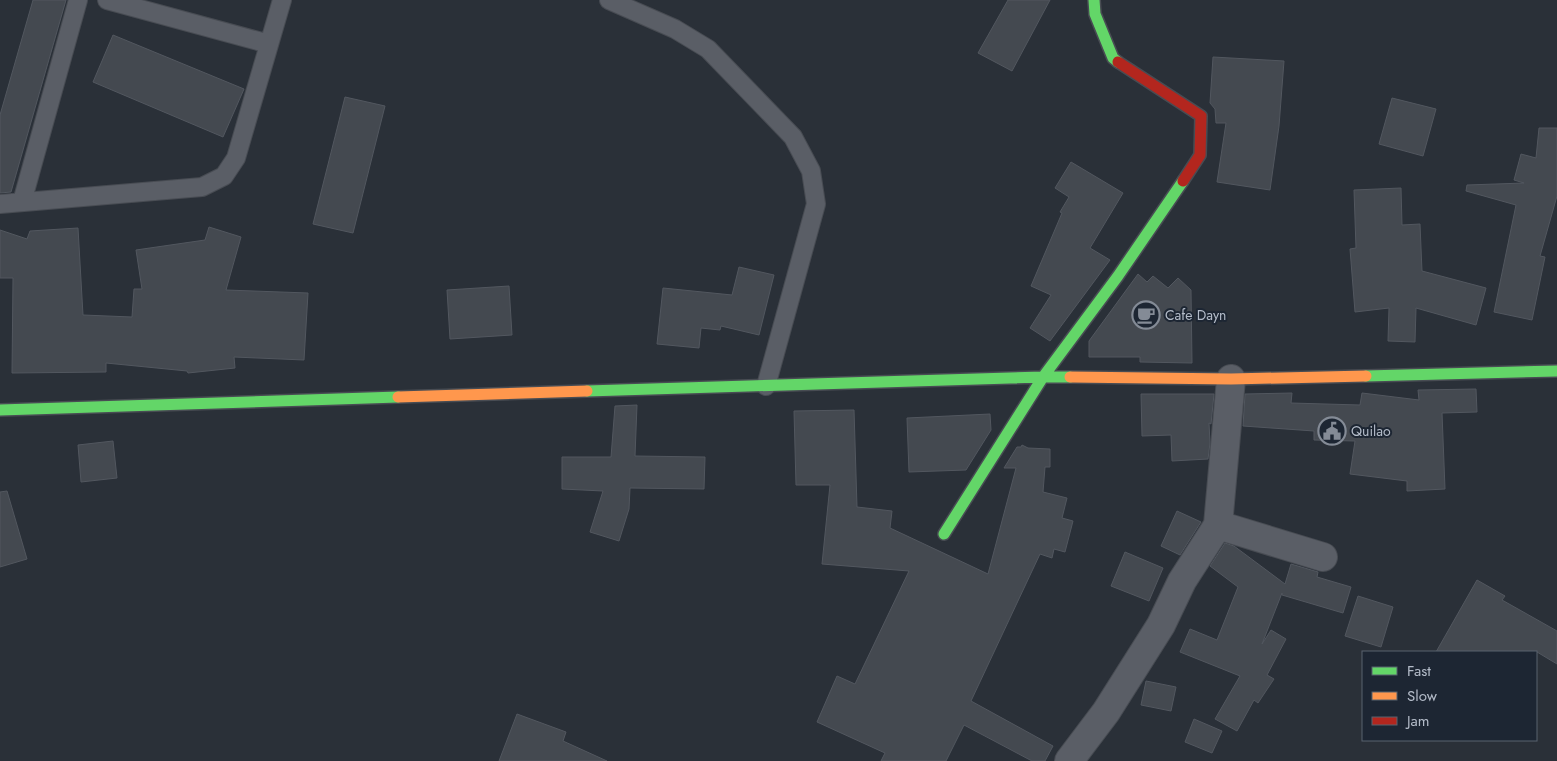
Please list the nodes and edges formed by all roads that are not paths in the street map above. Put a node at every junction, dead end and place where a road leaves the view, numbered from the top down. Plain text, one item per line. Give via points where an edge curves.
1 (78, 0) edge
2 (107, 0) edge
3 (282, 0) edge
4 (609, 0) edge
5 (1094, 0) edge
6 (269, 44) junction
7 (22, 202) junction
8 (0, 204) edge
9 (1557, 371) edge
10 (1043, 377) junction
11 (1231, 379) junction
12 (766, 386) junction
13 (0, 410) edge
14 (1218, 525) junction
15 (944, 534) dead end
16 (1323, 557) dead end
17 (1069, 761) edge

1 - 7 lane
2 - 6 lane
3 - 6 lane
4 - 12 lane via 675,29 708,49 793,137 811,171 816,204
5 - 10 street via 1095,14 1112,58 1201,116 1200,155 1118,276
6 - 7 lane via 236,158 224,176 202,187
7 - 8 lane
9 - 11 street
10 - 11 street
10 - 12 street
10 - 15 street
11 - 14 street
12 - 13 street
14 - 16 street
14 - 17 street via 1116,697

